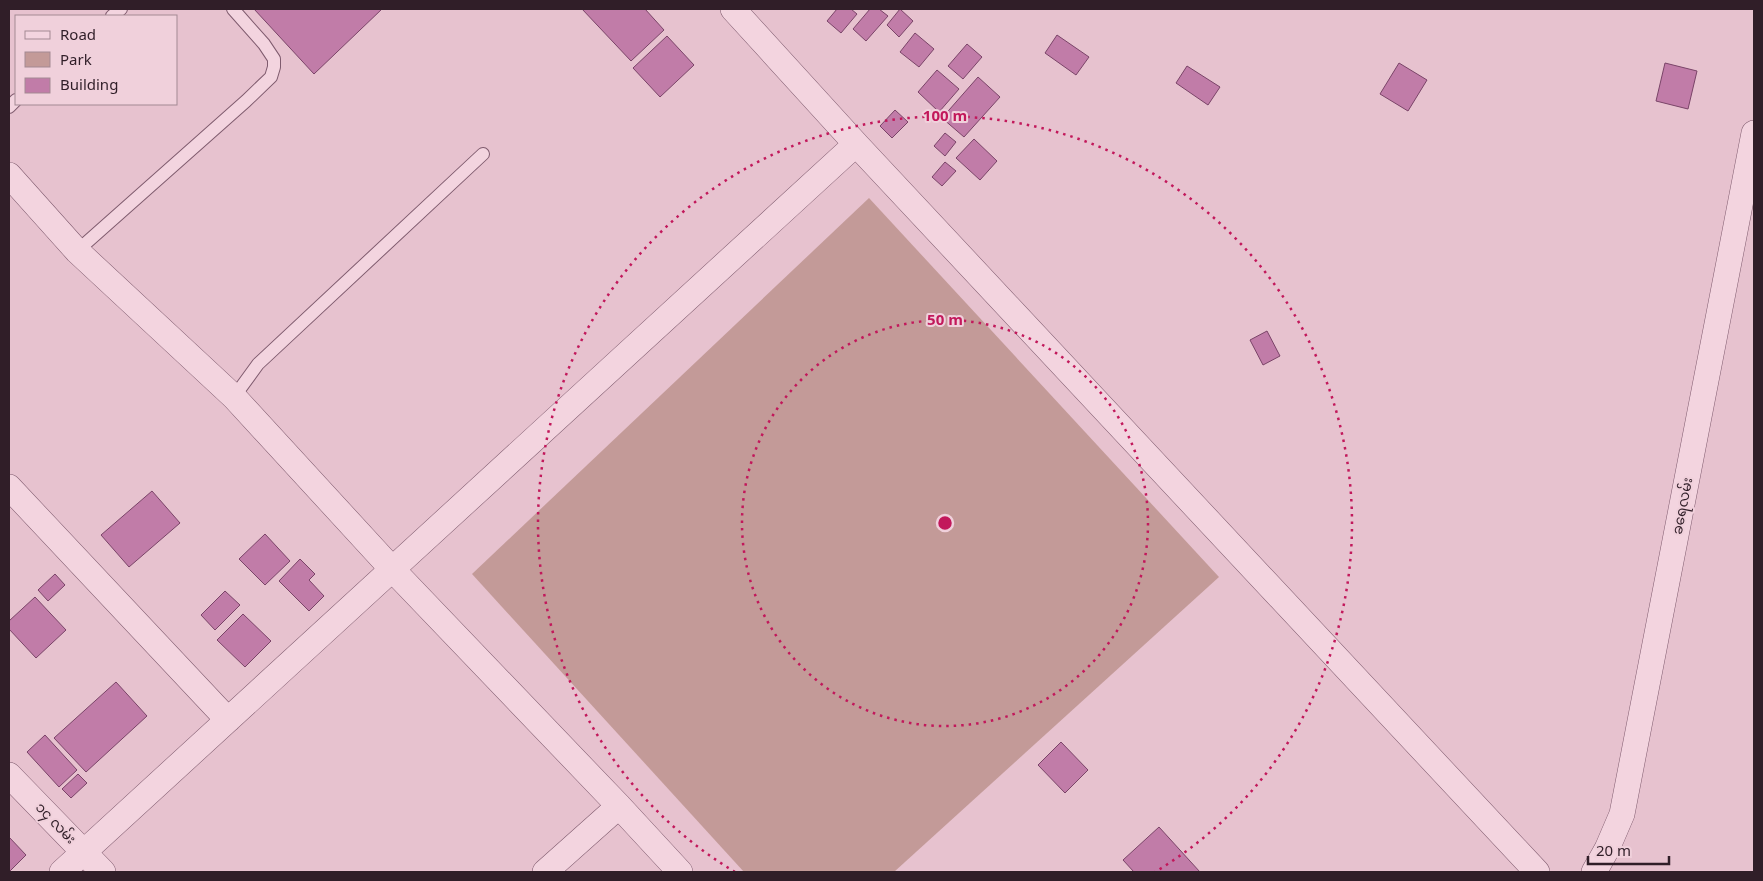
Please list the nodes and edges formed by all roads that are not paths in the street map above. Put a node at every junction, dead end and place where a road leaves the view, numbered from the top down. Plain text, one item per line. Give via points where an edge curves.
1 (233, 9) edge
2 (733, 9) edge
3 (1754, 134) edge
4 (856, 144) junction
5 (483, 154) dead end
6 (9, 175) edge
7 (77, 251) junction
8 (234, 397) junction
9 (9, 487) edge
10 (392, 569) junction
11 (228, 720) junction
12 (9, 775) edge
13 (619, 806) junction
14 (84, 852) junction
15 (62, 872) edge
16 (103, 872) edge
17 (545, 872) edge
18 (680, 872) edge
19 (1537, 872) edge
20 (1594, 872) edge

1 - 7 lane via 274,59 271,77
2 - 4 street
3 - 20 street, ခရေလမ်း via 1622,814 1608,849
4 - 10 street
4 - 19 street
5 - 8 lane via 258,364
6 - 7 street
7 - 8 street
8 - 10 street
9 - 11 street
10 - 11 street
10 - 13 street
11 - 14 street
12 - 14 street, ၁၄ လမ်း
13 - 17 street
13 - 18 street
14 - 15 street
14 - 16 street, ၁၄ လမ်း

